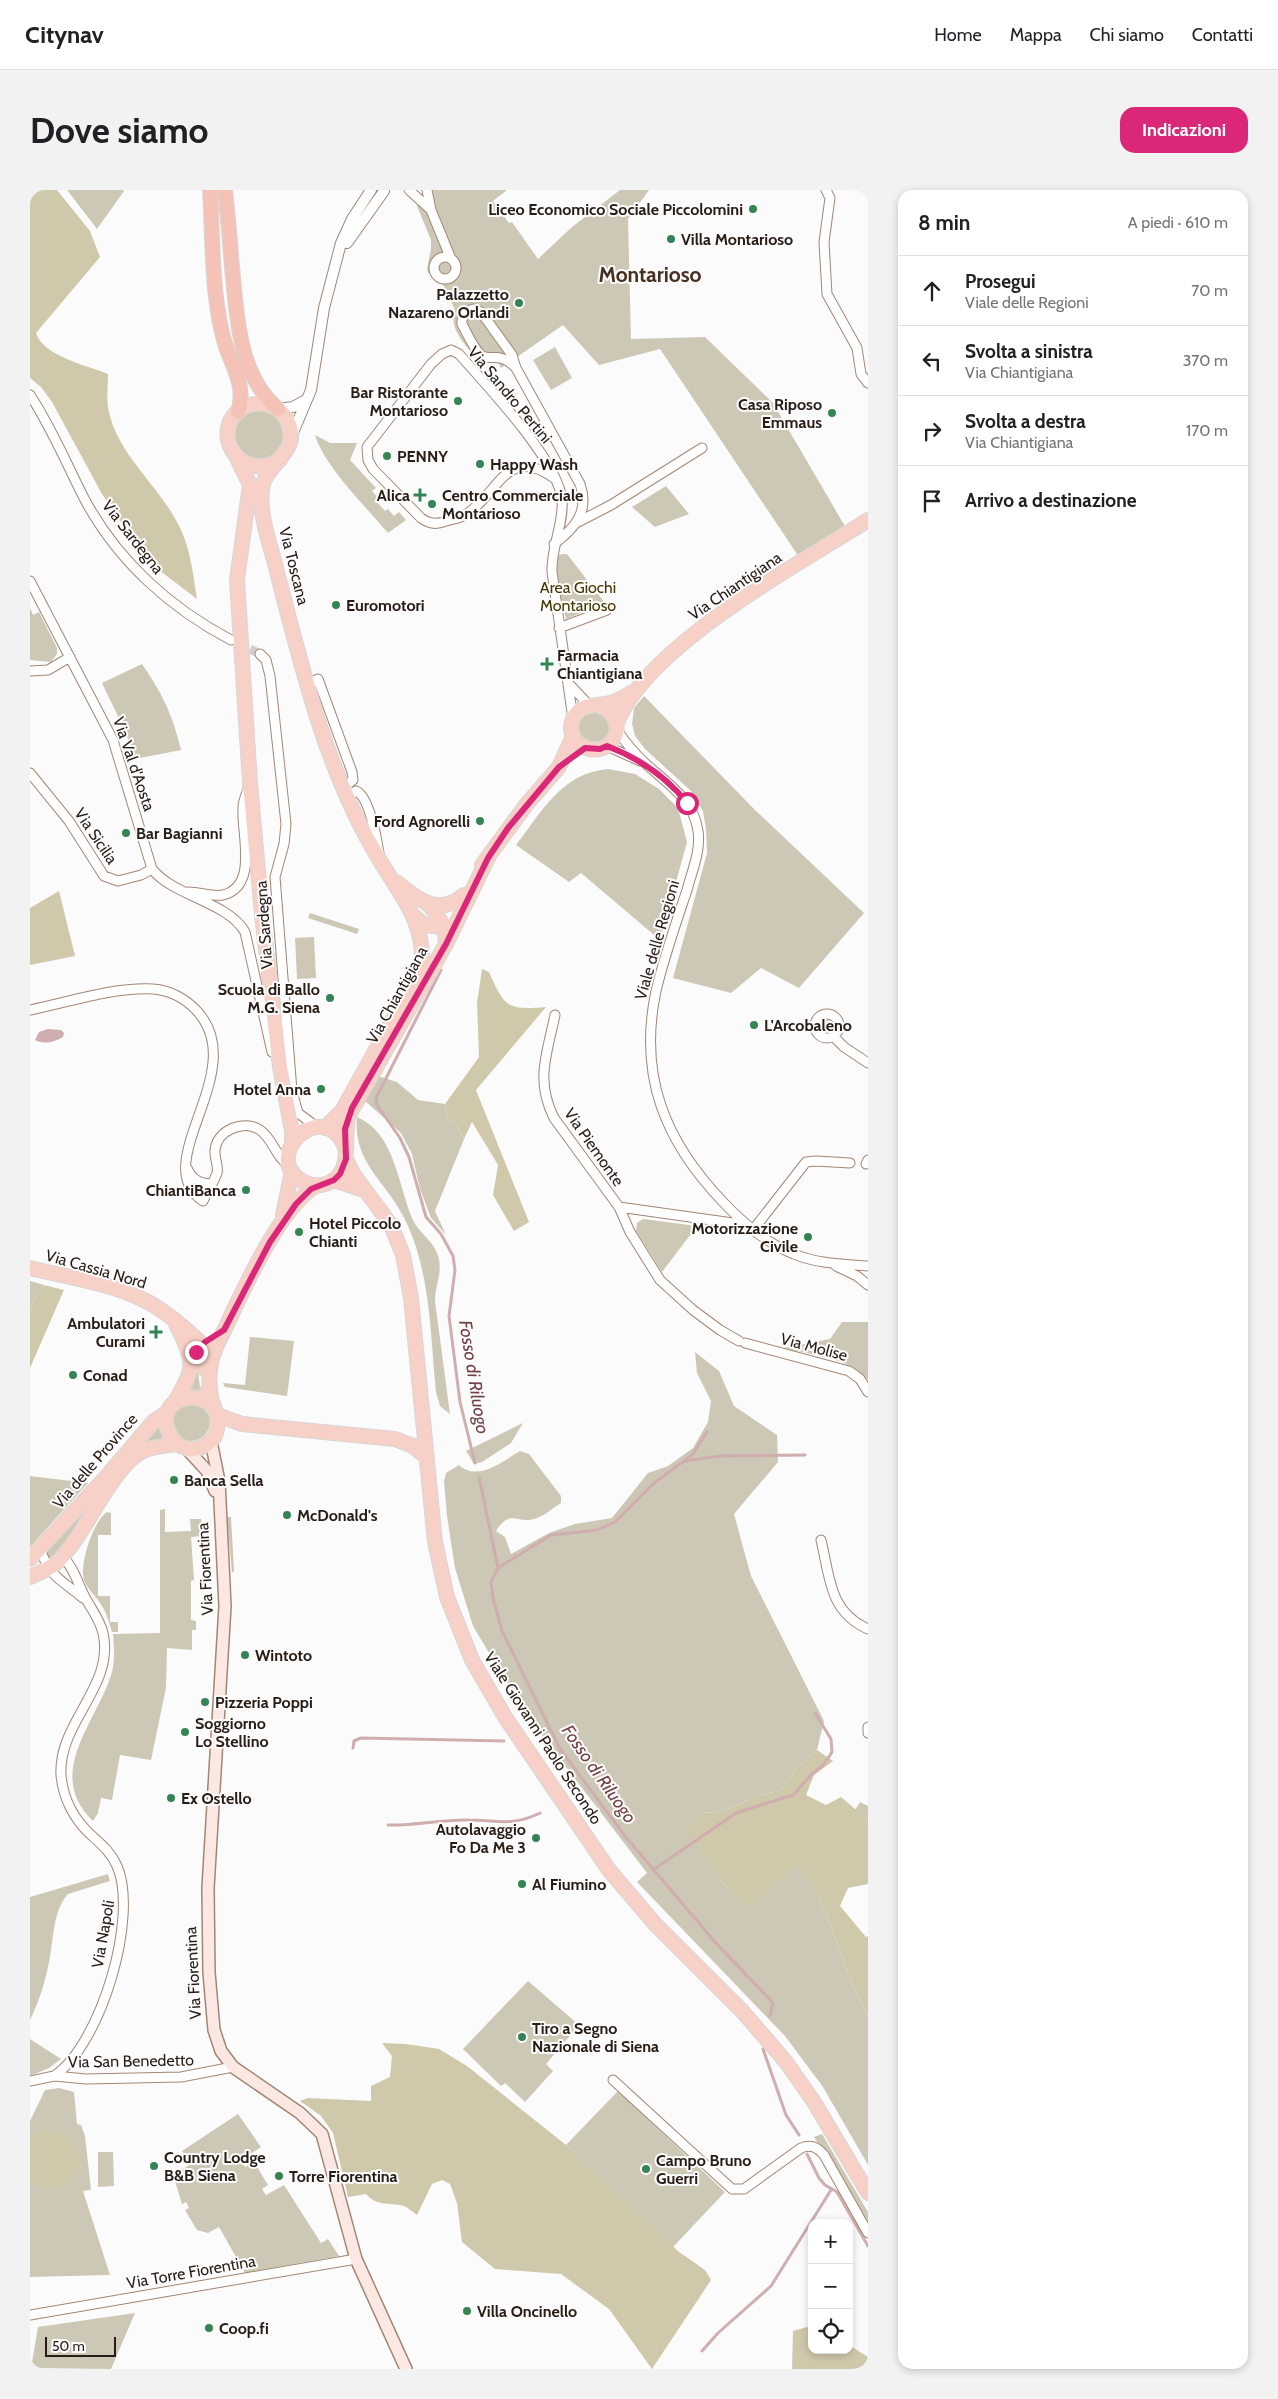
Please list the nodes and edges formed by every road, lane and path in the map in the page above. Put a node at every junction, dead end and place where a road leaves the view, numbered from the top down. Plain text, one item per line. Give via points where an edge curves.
1 (210, 190) edge
2 (226, 190) edge
3 (371, 190) edge
4 (385, 190) edge
5 (409, 190) edge
6 (428, 190) edge
7 (826, 190) edge
8 (431, 210) junction
9 (442, 242) junction
10 (440, 258) junction
11 (451, 259) junction
12 (335, 266) junction
13 (503, 344) junction
14 (494, 357) junction
15 (516, 368) junction
16 (868, 383) edge
17 (30, 395) edge
18 (307, 399) junction
19 (278, 409) junction
20 (238, 412) junction
21 (292, 435) junction
22 (702, 448) dead end
23 (235, 455) junction
24 (280, 460) junction
25 (554, 478) junction
26 (868, 520) edge
27 (578, 522) junction
28 (554, 544) junction
29 (30, 581) edge
30 (607, 610) dead end
31 (559, 628) junction
32 (231, 640) tunnel mouth
33 (260, 654) tunnel mouth
34 (70, 657) junction
35 (30, 671) edge
36 (568, 684) junction
37 (632, 693) junction
38 (594, 705) junction
39 (573, 719) junction
40 (617, 727) junction
41 (573, 736) junction
42 (607, 746) junction
43 (585, 748) junction
44 (645, 763) junction
45 (559, 767) junction
46 (30, 773) edge
47 (250, 783) junction
48 (488, 858) junction
49 (152, 869) junction
50 (389, 874) junction
51 (188, 892) junction
52 (464, 894) junction
53 (426, 903) junction
54 (414, 916) junction
55 (449, 928) junction
56 (421, 969) junction
57 (30, 1010) edge
58 (555, 1015) dead end
59 (833, 1036) dead end
60 (868, 1063) edge
61 (280, 1067) junction
62 (321, 1128) junction
63 (291, 1143) junction
64 (272, 1146) junction
65 (346, 1154) junction
66 (850, 1163) dead end
67 (186, 1165) junction
68 (291, 1168) junction
69 (334, 1180) junction
70 (210, 1184) junction
71 (317, 1185) junction
72 (366, 1191) junction
73 (619, 1206) junction
74 (279, 1227) junction
75 (750, 1228) junction
76 (829, 1264) junction
77 (868, 1266) edge
78 (30, 1268) edge
79 (868, 1285) edge
80 (176, 1323) junction
81 (224, 1330) junction
82 (742, 1342) joint
83 (202, 1344) junction
84 (191, 1363) junction
85 (868, 1392) edge
86 (214, 1407) junction
87 (170, 1409) junction
88 (242, 1424) junction
89 (423, 1427) junction
90 (214, 1437) junction
91 (395, 1439) junction
92 (181, 1446) junction
93 (426, 1456) junction
94 (220, 1510) junction
95 (821, 1540) dead end
96 (35, 1554) edge
97 (63, 1557) junction
98 (52, 1573) junction
99 (31, 1577) edge
100 (87, 1602) junction
101 (868, 1629) edge
102 (868, 1727) edge
103 (868, 1733) edge
104 (233, 2067) junction
105 (54, 2076) junction
106 (613, 2080) dead end
107 (30, 2081) edge
108 (868, 2193) edge
109 (868, 2233) edge
110 (356, 2259) junction
111 (30, 2315) edge
112 (406, 2369) edge

1 - 20 highway via 218,309 224,341 241,386
2 - 19 highway via 240,336 257,386
3 - 12 street via 348,227
4 - 12 street via 355,229
5 - 8 street
6 - 8 street
7 - 16 street via 830,198 824,242 827,291 857,348 861,374
8 - 9 street
9 - 10 street
9 - 11 street
10 - 11 street
10 - 11 street via 434,270 443,279 450,278 455,272
12 - 18 street
13 - 14 street
13 - 14 street via 479,310 472,309 465,314 462,324 480,354
13 - 15 street
14 - 15 street via 505,358
15 - 27 street via 580,484 583,502
17 - 32 street, Via Sardegna via 91,510 127,559 180,610
18 - 19 street via 293,407
18 - 21 street
19 - 20 main road via 262,404 245,407
19 - 21 main road via 290,425
20 - 23 main road via 228,428 230,447
21 - 24 main road, Via Toscana
22 - 27 street via 605,509
23 - 24 main road via 252,466 272,465
23 - 47 main road via 250,485 237,580
24 - 50 main road, Via Toscana via 263,484 262,508 270,543 308,684 345,792
25 - 25 street, Via Sandro Pertini via 524,430 454,351 444,352 431,364 367,447 373,469 421,518 430,523 443,523 466,515 506,475 519,467 537,468
25 - 28 street, Via Sandro Pertini via 562,503
26 - 37 main road, Via Chiantigiana via 714,619 678,648
27 - 28 street
28 - 31 street, Via Sandro Pertini via 552,572
29 - 34 street, Via Val d'Aosta
30 - 31 street
31 - 36 street, Via Sandro Pertini
33 - 62 street, Via Sardegna via 266,660 270,676 286,824 275,892 292,1091 298,1113
34 - 35 street via 48,670
34 - 49 street, Via Val d'Aosta via 115,745
36 - 38 street
36 - 39 street, Via Sandro Pertini
37 - 38 main road, Via Chiantigiana via 614,702
37 - 40 main road, Via Chiantigiana
38 - 39 main road, Via Chiantigiana via 577,713
38 - 40 main road via 611,712
39 - 41 main road, Via Chiantigiana
40 - 42 main road, Via Chiantigiana via 612,742
40 - 44 street, Viale delle Regioni
41 - 43 main road
41 - 45 main road, Via Chiantigiana
42 - 43 main road
42 - 44 street, Viale delle Regioni
43 - 45 main road, Via Chiantigiana
44 - 75 street, Viale delle Regioni via 687,803 694,815 698,837 694,865 653,1011 650,1040 655,1087 666,1122 680,1150 708,1186
45 - 48 main road, Via Chiantigiana
46 - 49 street, Via Sicilia via 82,842 98,869 110,880 121,880
47 - 51 street via 243,807 245,861 242,880 224,894
47 - 61 main road
48 - 52 main road, Via Chiantigiana
48 - 55 main road, Via Chiantigiana
49 - 51 street
50 - 53 main road, Via Toscana via 413,896
50 - 54 main road, Via Toscana
51 - 61 street via 232,917 245,932 273,1054
52 - 53 main road via 443,906
52 - 55 main road, Via Chiantigiana
53 - 55 main road, Via Toscana
54 - 55 main road via 424,925
54 - 56 main road, Via Toscana via 423,945
55 - 56 main road, Via Chiantigiana
55 - 65 main road, Via Chiantigiana via 446,944 349,1115 345,1129
56 - 62 main road, Via Chiantigiana via 342,1112
57 - 67 street via 110,993 150,989 170,992 194,1008 208,1030 214,1065 192,1133
58 - 73 street, Via Piemonte via 542,1077 548,1104 559,1126
59 - 60 street
61 - 63 main road via 292,1131
62 - 63 main road, Via Chiantigiana via 300,1133
62 - 65 main road via 338,1136
63 - 64 street
63 - 68 main road via 288,1156
64 - 68 street
64 - 70 street via 266,1134 252,1126 228,1130 216,1146 217,1173
65 - 69 main road, Via Chiantigiana via 340,1174
65 - 72 main road, Viale Giovanni Paolo Secondo via 352,1171
66 - 75 street via 806,1162
67 - 70 street via 192,1178
67 - 70 street via 187,1185 203,1201
68 - 71 main road via 303,1181
68 - 74 main road via 288,1199
69 - 71 main road
69 - 72 main road
71 - 74 main road via 300,1198
72 - 89 main road, Viale Giovanni Paolo Secondo via 390,1225 403,1256 411,1298
73 - 75 street, Via Piemonte
73 - 82 street, Via Piemonte via 630,1232 660,1280 700,1315
74 - 81 main road
75 - 76 street, Viale delle Regioni via 794,1254
76 - 77 street, Viale delle Regioni
76 - 79 street via 854,1274
78 - 80 main road, Via Cassia Nord via 139,1298
80 - 83 main road, Via Cassia Nord
80 - 84 main road
81 - 83 main road
81 - 86 main road, Via Fiorentina via 210,1362 208,1378
82 - 85 street, Via Molise via 849,1371 858,1377
83 - 84 main road
83 - 86 main road, Via Fiorentina via 202,1377
84 - 87 main road via 188,1378
86 - 87 main road via 195,1397 181,1400
86 - 88 main road
86 - 90 main road, Via Fiorentina
87 - 92 main road, Via Fiorentina via 166,1421 168,1432
87 - 96 main road, Via delle Province via 148,1427
88 - 90 main road
88 - 91 main road
89 - 91 main road
89 - 93 main road, Viale Giovanni Paolo Secondo
90 - 92 main road via 197,1448
90 - 94 main road, Via Fiorentina
91 - 93 main road via 413,1446
92 - 94 main road, Via Fiorentina via 212,1479
92 - 97 main road, Via delle Province via 150,1448 134,1458 101,1499
93 - 108 main road, Viale Giovanni Paolo Secondo via 434,1542 445,1591 464,1645 488,1690 623,1888 743,2012 791,2068
94 - 104 main road, Via Fiorentina via 225,1623 208,1872 209,1972 214,2030 221,2052
95 - 101 street via 839,1608
96 - 98 street
97 - 98 main road, Via delle Province
97 - 100 street, Via Napoli via 73,1569
98 - 99 main road, Via delle Province
98 - 100 street, Via Napoli
100 - 105 street, Via Napoli via 99,1620 103,1634 103,1661 98,1683 65,1745 62,1780 68,1804 77,1819 116,1864 123,1885 124,1907 113,1968 97,2020 72,2061
102 - 103 street
104 - 105 street, Via San Benedetto via 175,2077 86,2079
104 - 110 main road, Via Fiorentina via 300,2113 322,2134
105 - 107 street, Via San Benedetto
106 - 109 street via 732,2189 744,2189 801,2148 818,2148
110 - 111 street, Via Torre Fiorentina
110 - 112 main road, Via Fiorentina

